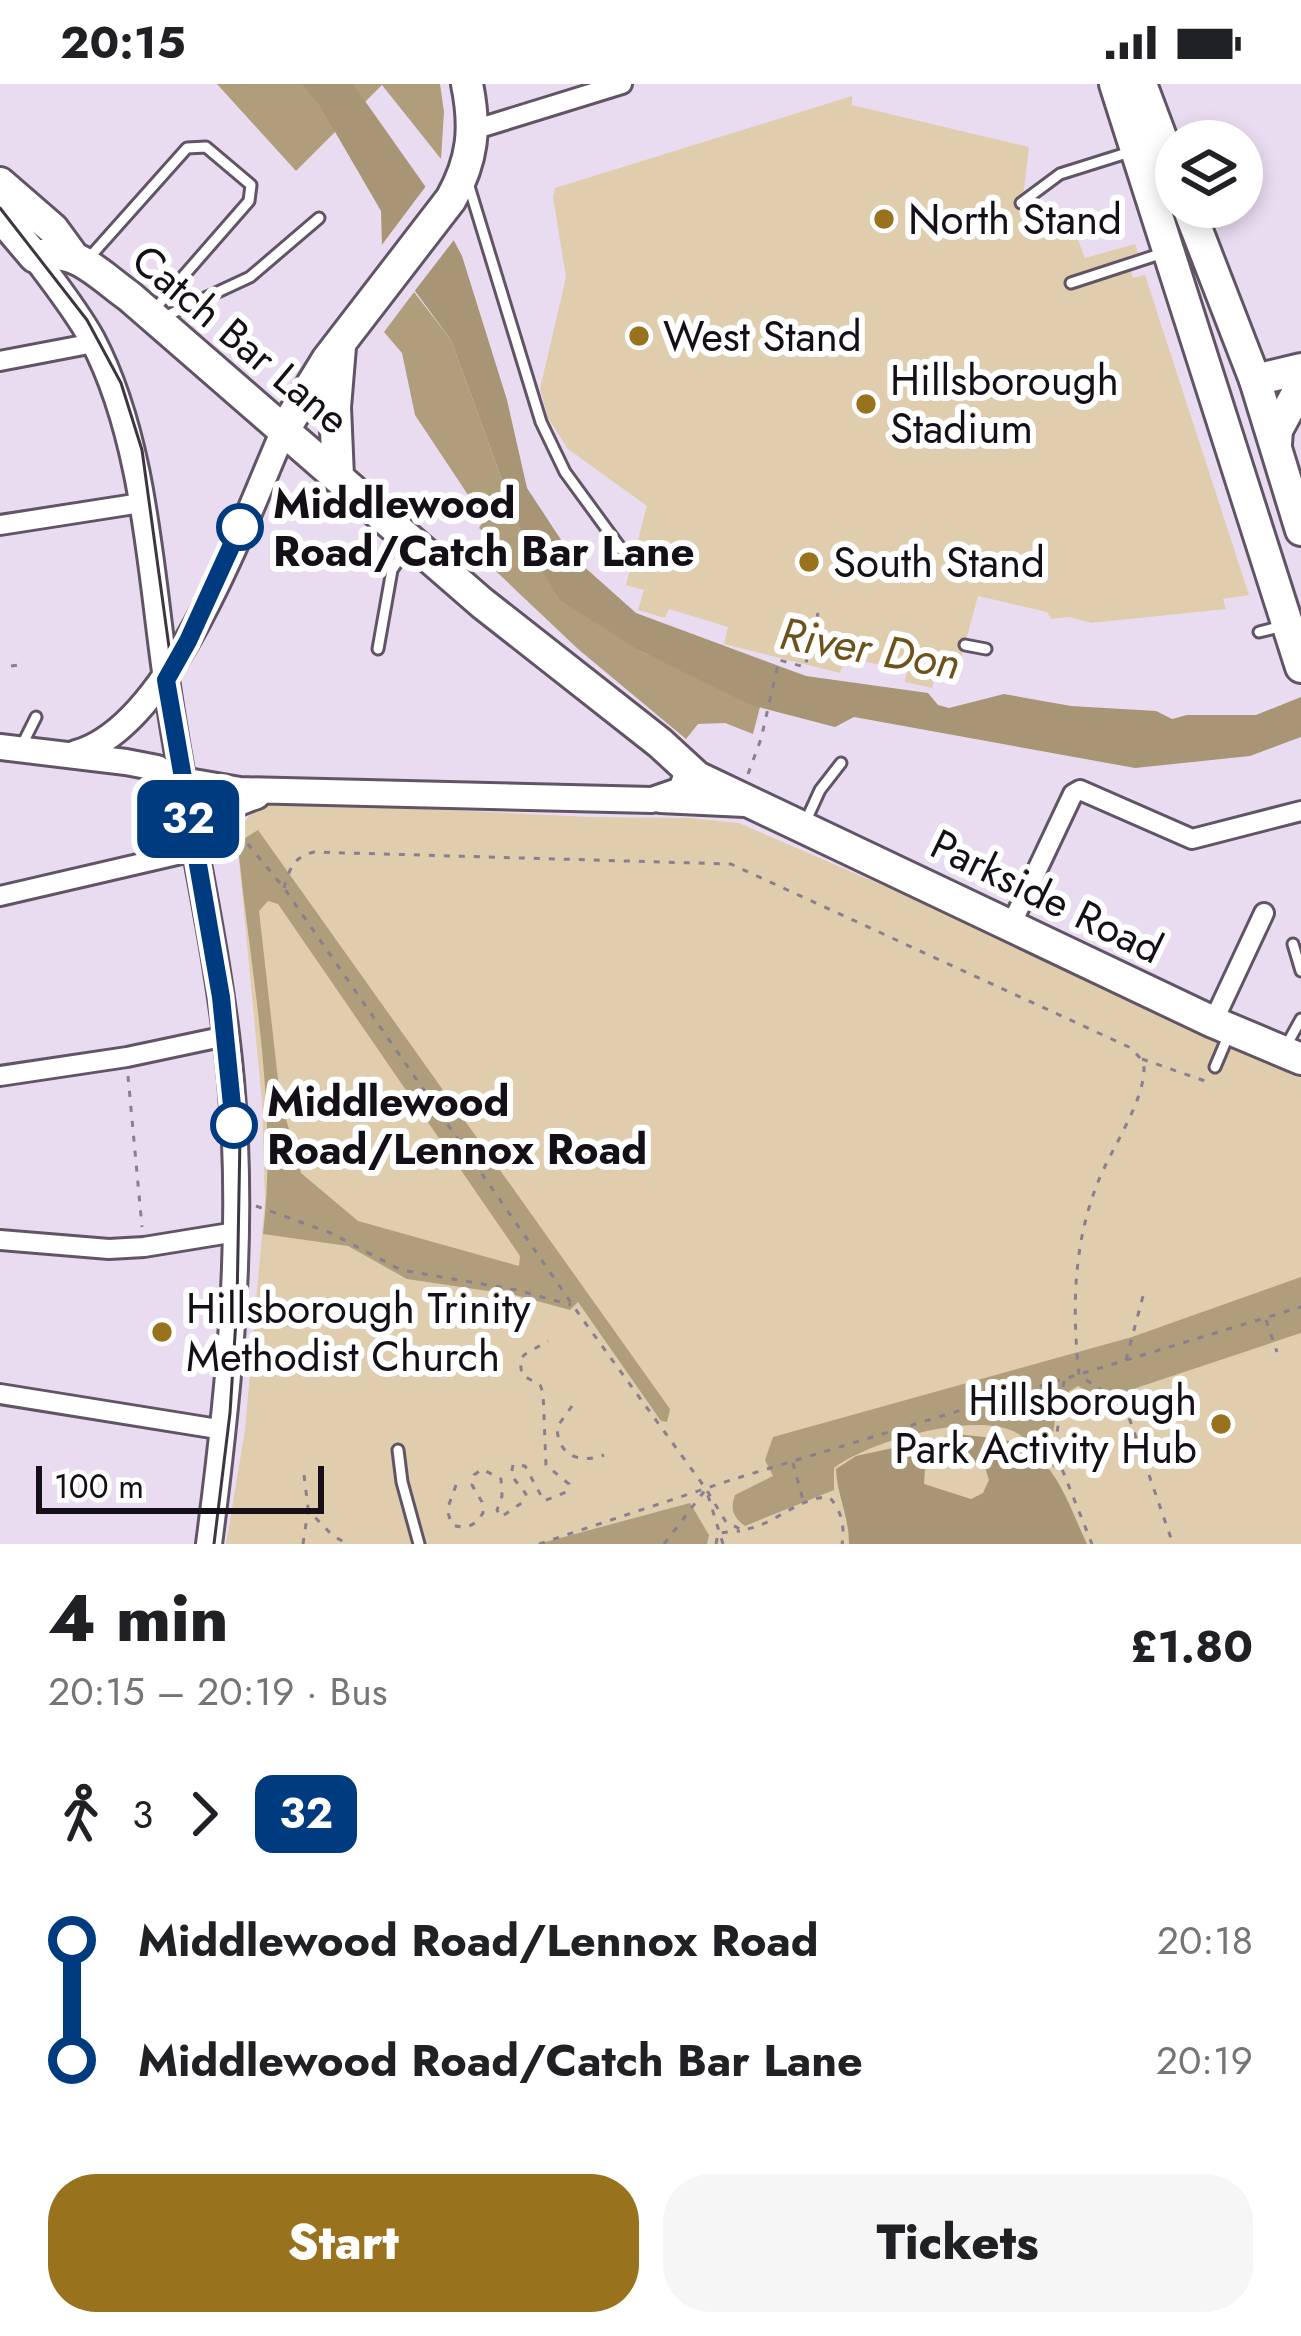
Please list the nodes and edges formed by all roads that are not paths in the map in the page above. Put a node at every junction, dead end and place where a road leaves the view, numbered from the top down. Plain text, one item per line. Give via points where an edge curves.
1 (467, 84) edge
2 (622, 84) edge
3 (1115, 84) edge
4 (1142, 84) edge
5 (1155, 120) edge
6 (473, 130) junction
7 (1136, 150) junction
8 (0, 183) edge
9 (458, 187) junction
10 (1021, 203) dead end
11 (0, 216) edge
12 (319, 218) dead end
13 (1196, 228) edge
14 (1168, 251) junction
15 (34, 257) junction
16 (78, 259) junction
17 (1071, 283) dead end
18 (154, 318) junction
19 (94, 343) junction
20 (340, 347) junction
21 (0, 361) edge
22 (1301, 369) edge
23 (1255, 380) junction
24 (1301, 386) edge
25 (284, 430) junction
26 (1276, 444) junction
27 (1231, 455) junction
28 (338, 477) junction
29 (141, 503) junction
30 (0, 525) edge
31 (1301, 530) edge
32 (411, 542) junction
33 (622, 550) dead end
34 (1286, 643) edge
35 (965, 645) dead end
36 (986, 649) dead end
37 (378, 650) dead end
38 (166, 680) junction
39 (36, 717) dead end
40 (10, 748) edge
41 (74, 753) junction
42 (676, 754) junction
43 (841, 763) dead end
44 (181, 780) junction
45 (274, 790) junction
46 (751, 795) junction
47 (652, 800) junction
48 (1301, 811) edge
49 (803, 826) junction
50 (194, 851) junction
51 (0, 896) edge
52 (1264, 913) dead end
53 (1011, 925) junction
54 (1293, 944) dead end
55 (1301, 970) edge
56 (1301, 1019) edge
57 (1222, 1025) junction
58 (226, 1036) junction
59 (1292, 1056) edge
60 (1215, 1067) dead end
61 (0, 1076) edge
62 (236, 1232) junction
63 (0, 1240) edge
64 (0, 1394) edge
65 (224, 1430) junction
66 (398, 1450) dead end
67 (209, 1544) edge
68 (419, 1544) edge

1 - 6 main road
2 - 6 street
3 - 7 main road
4 - 5 main road
6 - 9 main road
7 - 10 lane via 1060,174
7 - 14 main road
8 - 16 main road
9 - 20 main road
9 - 33 lane via 542,422 565,472
11 - 15 main road
12 - 18 lane via 250,277
13 - 23 main road
14 - 17 lane
14 - 27 main road
15 - 16 main road, Catch Bar Lane via 60,252
15 - 19 street
16 - 18 main road, Catch Bar Lane
16 - 18 lane via 187,148 206,147 251,185 249,201
18 - 25 main road, Catch Bar Lane
19 - 21 street
19 - 29 street
20 - 25 main road
20 - 28 main road
22 - 23 main road
23 - 26 main road
23 - 27 main road via 1237,409
24 - 26 main road
25 - 28 main road, Catch Bar Lane
25 - 38 street
26 - 31 main road
27 - 34 main road
28 - 32 main road, Catch Bar Lane
29 - 30 street
29 - 38 street
32 - 37 lane via 392,570
32 - 42 main road, Catch Bar Lane
35 - 36 lane
38 - 41 street via 94,748
38 - 44 street
39 - 40 lane
40 - 41 street, Parkside Road
41 - 44 street, Parkside Road
42 - 46 main road, Parkside Road via 724,792
42 - 47 street via 681,790
43 - 49 lane
44 - 45 street, Parkside Road
44 - 50 street
45 - 47 street, Parkside Road
45 - 50 street, Parkside Road via 228,806
46 - 47 street, Parkside Road
46 - 49 main road, Parkside Road
48 - 53 street via 1192,839 1080,790
49 - 53 main road, Parkside Road
50 - 51 street
50 - 58 street
52 - 57 street
53 - 57 main road, Parkside Road
54 - 55 lane
56 - 59 lane
57 - 59 main road, Parkside Road
57 - 60 lane
58 - 61 street
58 - 62 street
62 - 63 street via 110,1249
62 - 65 street
64 - 65 street
65 - 67 street
66 - 68 lane

